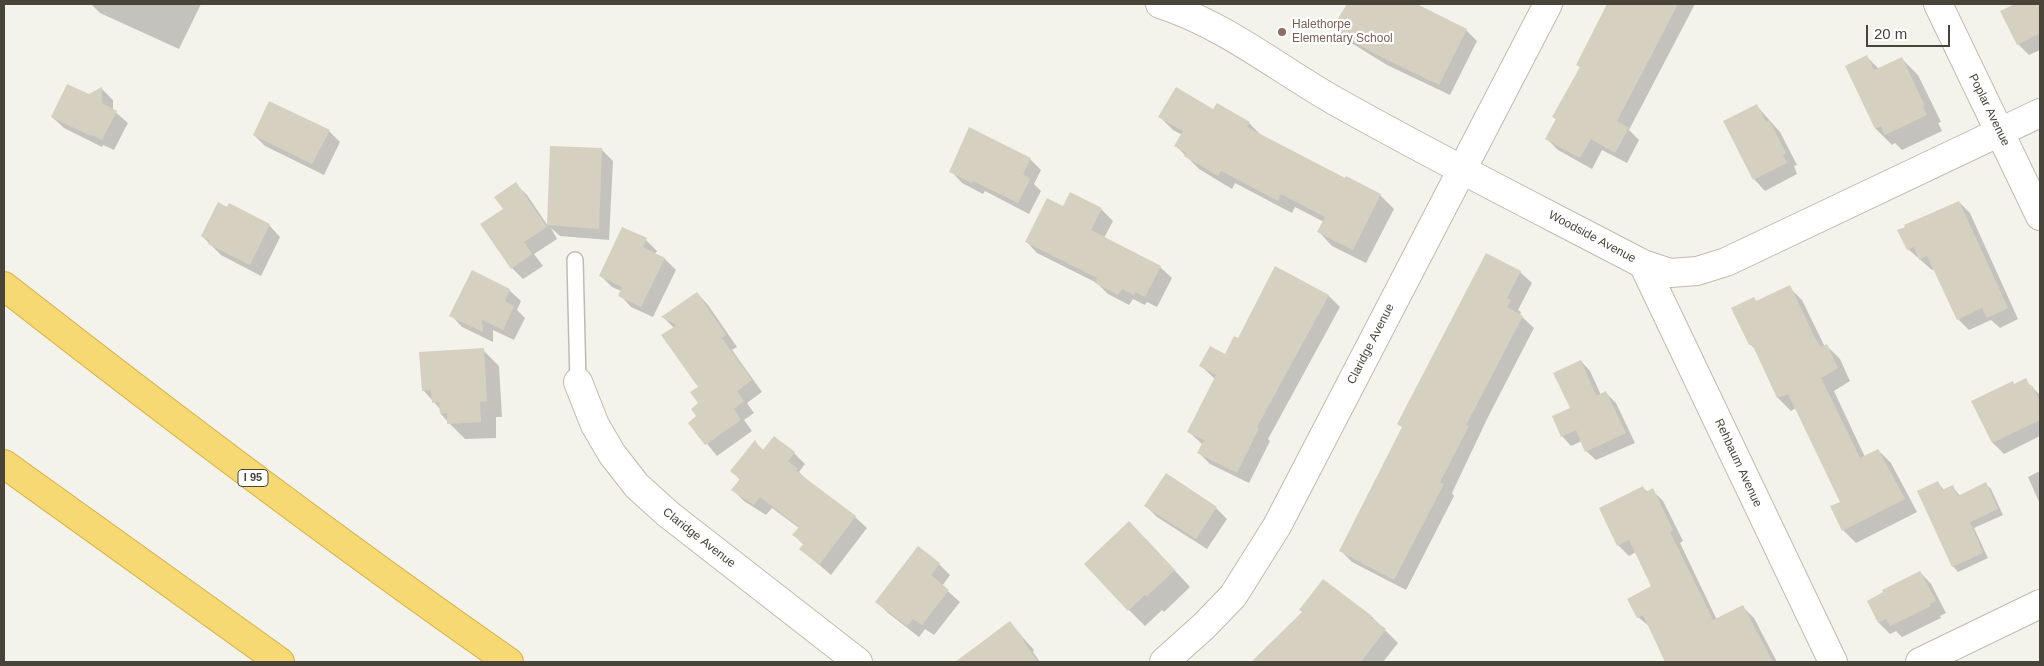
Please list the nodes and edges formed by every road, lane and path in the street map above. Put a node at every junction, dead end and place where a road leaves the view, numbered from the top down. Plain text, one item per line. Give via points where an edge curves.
1 (1160, 4) edge
2 (1548, 4) edge
3 (1938, 4) edge
4 (2040, 113) edge
5 (2000, 132) junction
6 (1461, 169) junction
7 (2040, 216) edge
8 (575, 260) dead end
9 (1643, 264) junction
10 (4, 286) edge
11 (578, 382) joint
12 (4, 464) edge
13 (2040, 604) edge
14 (280, 662) edge
15 (509, 662) edge
16 (858, 662) edge
17 (1164, 662) edge
18 (1833, 662) edge
19 (1920, 662) edge

1 - 6 street, Woodside Avenue via 1222,30 1334,100
2 - 6 street, Claridge Avenue
3 - 5 street, Poplar Avenue
4 - 5 street, Woodside Avenue
5 - 7 street, Poplar Avenue
5 - 9 street, Woodside Avenue via 1726,262 1696,271 1670,272
6 - 9 street, Woodside Avenue
6 - 17 street, Claridge Avenue via 1277,526 1233,596
8 - 11 lane
9 - 18 street, Rehbaum Avenue
10 - 15 highway, I 95 via 277,495
11 - 16 street, Claridge Avenue via 612,454 637,486 668,514
12 - 14 highway
13 - 19 street

